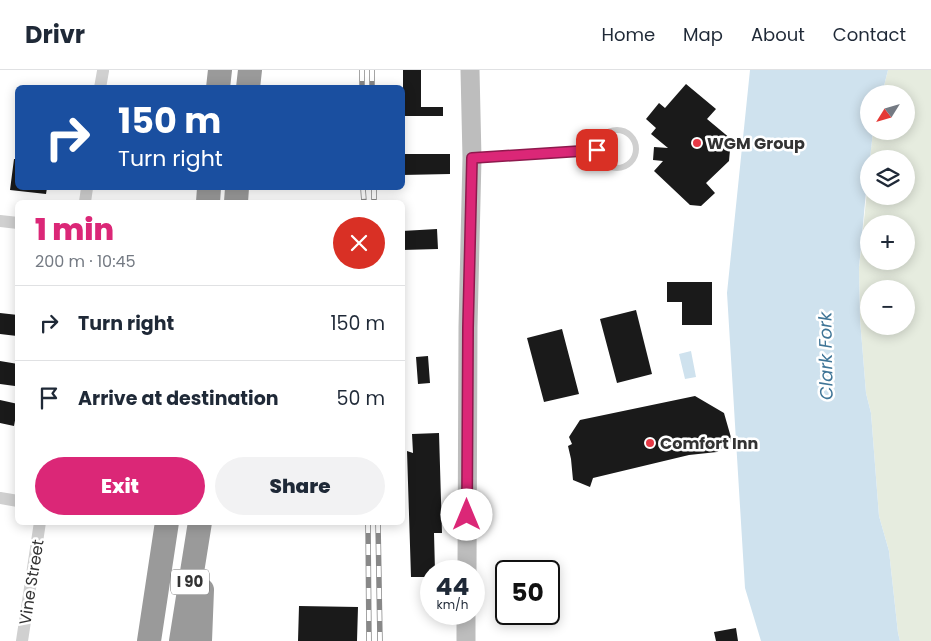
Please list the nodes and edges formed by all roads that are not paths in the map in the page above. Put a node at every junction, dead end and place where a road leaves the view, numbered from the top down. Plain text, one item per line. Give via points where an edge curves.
1 (220, 70) edge
2 (250, 70) edge
3 (470, 70) edge
4 (102, 71) edge
5 (100, 85) edge
6 (218, 85) edge
7 (248, 85) edge
8 (597, 150) junction
9 (472, 158) junction
10 (0, 221) edge
11 (15, 223) edge
12 (0, 498) edge
13 (15, 500) edge
14 (40, 525) edge
15 (167, 525) edge
16 (200, 525) edge
17 (205, 525) edge
18 (163, 550) junction
19 (467, 560) edge
20 (466, 625) edge
21 (22, 641) edge
22 (140, 641) edge
23 (149, 641) edge
24 (181, 641) edge
25 (200, 641) edge
26 (466, 641) edge

1 - 6 highway
2 - 7 highway
3 - 9 main road
4 - 5 street
8 - 8 lane via 601,138 612,130 625,131 636,147 634,158 618,168 602,161
8 - 9 lane
9 - 19 main road
10 - 11 street
12 - 13 street
14 - 21 street, Vine Street
15 - 18 highway, I 90
16 - 24 highway, I 90
17 - 25 highway
18 - 22 highway
18 - 23 highway, I 90
20 - 26 main road

